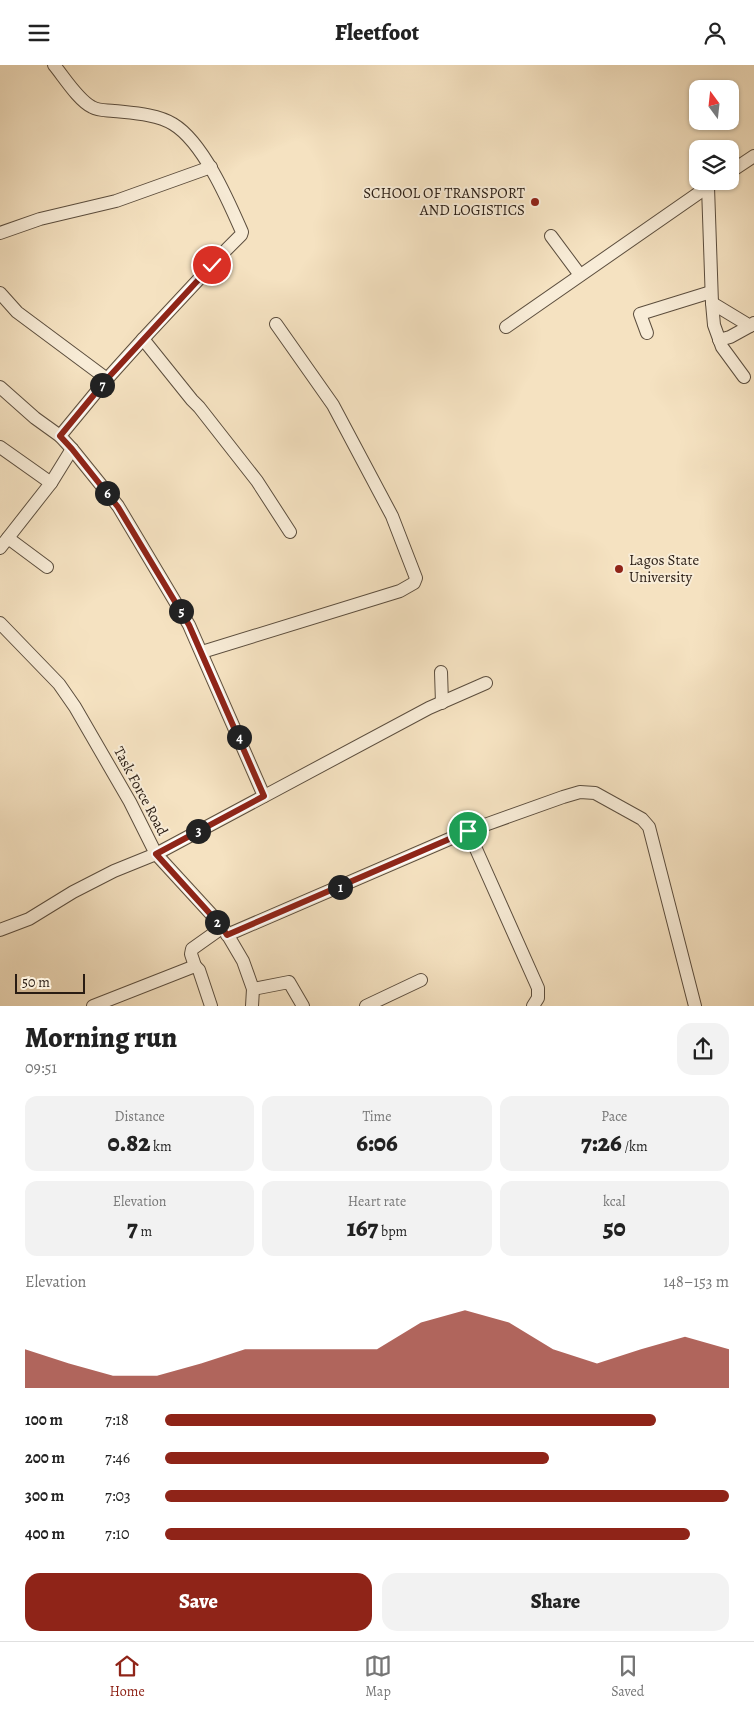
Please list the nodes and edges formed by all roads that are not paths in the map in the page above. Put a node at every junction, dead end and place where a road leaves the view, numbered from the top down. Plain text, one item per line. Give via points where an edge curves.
1 (54, 65) edge
2 (754, 155) edge
3 (739, 166) edge
4 (210, 167) junction
5 (703, 190) edge
6 (712, 190) edge
7 (0, 233) edge
8 (551, 236) dead end
9 (580, 275) junction
10 (0, 293) edge
11 (712, 297) junction
12 (276, 324) dead end
13 (752, 324) edge
14 (506, 327) dead end
15 (647, 333) dead end
16 (143, 339) junction
17 (719, 340) junction
18 (744, 377) dead end
19 (107, 379) junction
20 (0, 387) edge
21 (60, 436) junction
22 (0, 447) edge
23 (72, 449) junction
24 (51, 483) junction
25 (290, 532) dead end
26 (4, 543) edge
27 (47, 567) dead end
28 (0, 623) edge
29 (202, 652) junction
30 (441, 672) dead end
31 (486, 683) dead end
32 (442, 703) junction
33 (264, 796) junction
34 (468, 831) junction
35 (156, 854) junction
36 (0, 930) edge
37 (225, 931) junction
38 (195, 966) junction
39 (420, 980) dead end
40 (253, 989) junction
41 (93, 1006) edge
42 (211, 1006) edge
43 (252, 1006) edge
44 (303, 1006) edge
45 (366, 1006) edge
46 (533, 1006) edge
47 (695, 1006) edge

1 - 4 street via 84,102 92,107 174,124
2 - 3 street
4 - 7 street via 116,201 40,219
4 - 16 street via 241,235
5 - 9 street
6 - 11 street
8 - 9 street
9 - 14 street
10 - 19 street via 18,312
11 - 13 street via 732,317
11 - 15 street via 640,314
11 - 17 street via 714,325
12 - 29 street via 333,405 392,516 416,578 414,583 400,591
13 - 17 street
16 - 19 street
16 - 25 street via 257,481
17 - 18 street
19 - 21 street
20 - 21 street via 34,418
21 - 23 street
22 - 24 street
23 - 24 street
23 - 29 street via 118,507
24 - 26 street
26 - 27 street
28 - 35 street, Task Force Road via 59,684 75,707
29 - 33 street
30 - 32 street
31 - 32 street
32 - 33 street
33 - 35 street
34 - 37 street
34 - 46 street via 538,988 538,998
34 - 47 street via 580,792 595,793 642,819 649,827
35 - 36 street via 114,871 29,919
35 - 37 street, Task Force Road
37 - 38 street via 192,949
37 - 40 street, Task Force Road via 243,961
38 - 41 street
38 - 42 street
39 - 45 street
40 - 43 street, Task Force Road
40 - 44 street via 289,982

